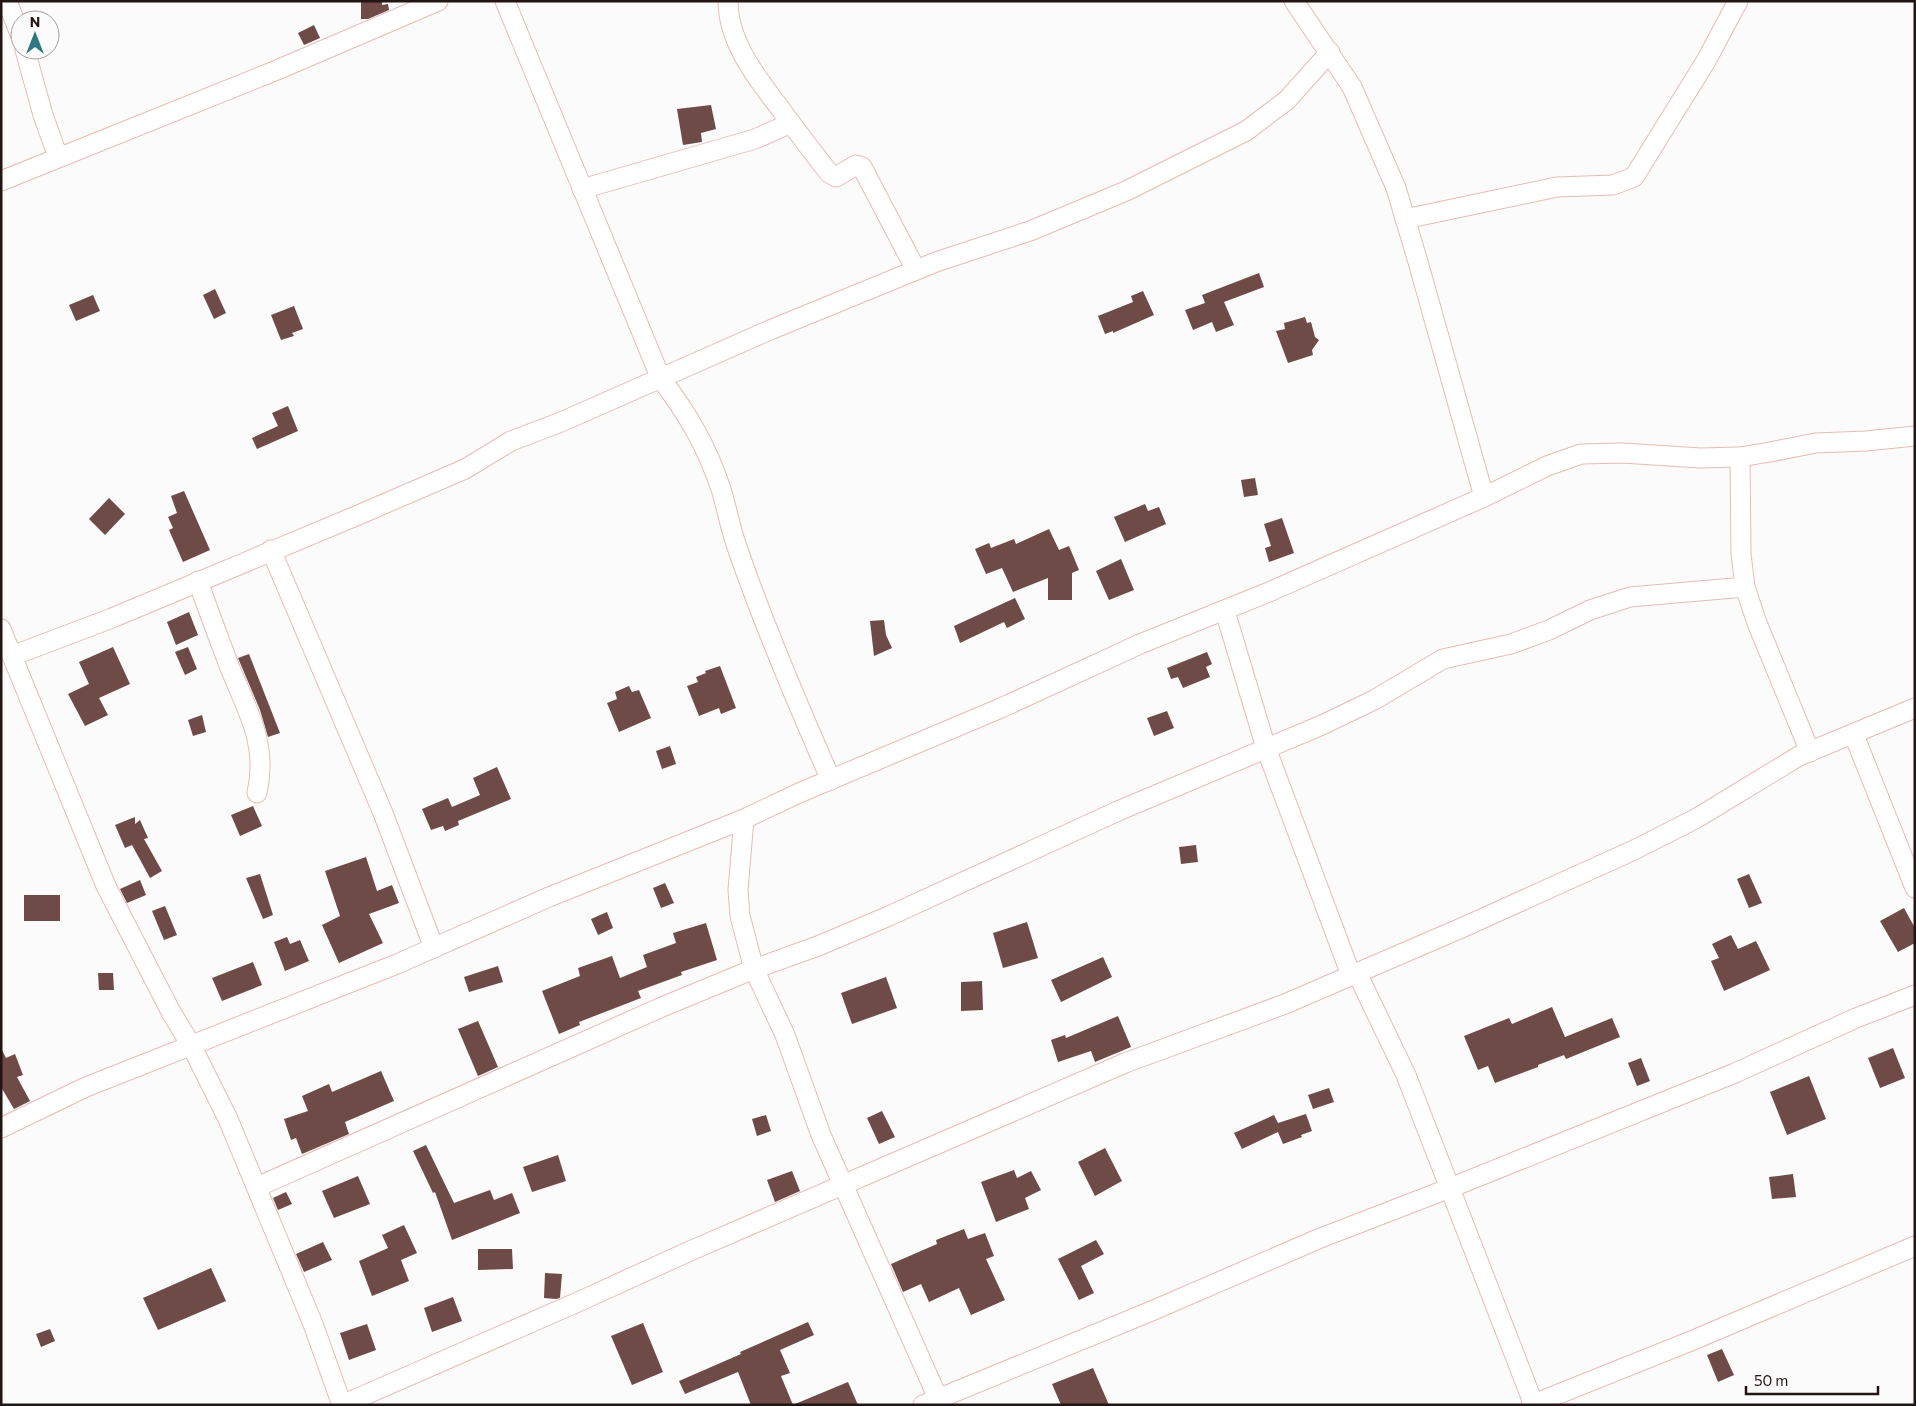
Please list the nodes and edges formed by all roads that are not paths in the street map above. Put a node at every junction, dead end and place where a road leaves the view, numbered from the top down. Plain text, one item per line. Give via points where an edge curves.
1 (438, 1) edge
2 (504, 1) edge
3 (728, 1) edge
4 (1294, 1) edge
5 (1738, 1) edge
6 (1330, 52) junction
7 (28, 60) edge
8 (791, 123) junction
9 (58, 157) junction
10 (1, 181) edge
11 (582, 189) junction
12 (1405, 219) junction
13 (916, 270) junction
14 (661, 379) junction
15 (1915, 436) edge
16 (1740, 456) junction
17 (1484, 497) junction
18 (271, 550) junction
19 (198, 581) junction
20 (1746, 587) junction
21 (1225, 611) junction
22 (1, 629) edge
23 (12, 656) junction
24 (1915, 708) edge
25 (1854, 735) junction
26 (1266, 748) junction
27 (1810, 752) junction
28 (831, 780) junction
29 (257, 793) dead end
30 (744, 819) junction
31 (1915, 888) edge
32 (434, 948) junction
33 (754, 969) junction
34 (1354, 974) junction
35 (1915, 995) edge
36 (191, 1045) junction
37 (1, 1128) edge
38 (845, 1185) junction
39 (257, 1188) junction
40 (1450, 1188) junction
41 (1915, 1246) edge
42 (934, 1402) edge
43 (1533, 1404) edge
44 (342, 1405) edge

1 - 9 street via 277,70
2 - 11 street
3 - 8 street via 736,38 747,64
4 - 6 street
5 - 12 street via 1706,61 1634,177 1613,185 1557,187
6 - 12 street via 1363,110 1396,188
6 - 13 street via 1287,100 1246,131 1126,191 1030,231
7 - 9 street
8 - 11 street via 755,139
8 - 13 street via 832,176 836,177 856,165 862,167
9 - 10 street
11 - 14 street
12 - 17 street
13 - 14 street
14 - 18 street via 511,441 464,469
14 - 28 street via 699,435 721,488 736,546 770,639
15 - 16 street via 1816,442
16 - 17 street via 1700,458 1581,454 1547,466
16 - 20 street
17 - 21 street
18 - 19 street
18 - 32 street via 383,813
19 - 23 street
19 - 29 street via 255,726 260,754
20 - 26 street via 1630,597 1590,610 1511,644 1443,659 1374,700
20 - 27 street via 1756,624
21 - 26 street
21 - 28 street via 1140,644 1001,708
22 - 23 street
23 - 36 street via 106,886
24 - 25 street
25 - 27 street
25 - 31 street
26 - 33 street via 1118,811 889,916
26 - 34 street
27 - 34 street via 1697,818 1634,850
28 - 30 street
30 - 32 street via 549,896
30 - 33 street via 738,890 740,916
32 - 36 street
33 - 38 street via 785,1035 821,1134
33 - 39 street
34 - 38 street via 1285,1004 1125,1063
34 - 40 street via 1406,1076
35 - 40 street via 1735,1073
36 - 37 street via 86,1088
36 - 39 street via 228,1119
38 - 42 street
38 - 44 street
39 - 44 street via 314,1324
40 - 42 street via 1318,1239
40 - 43 street
41 - 43 street

